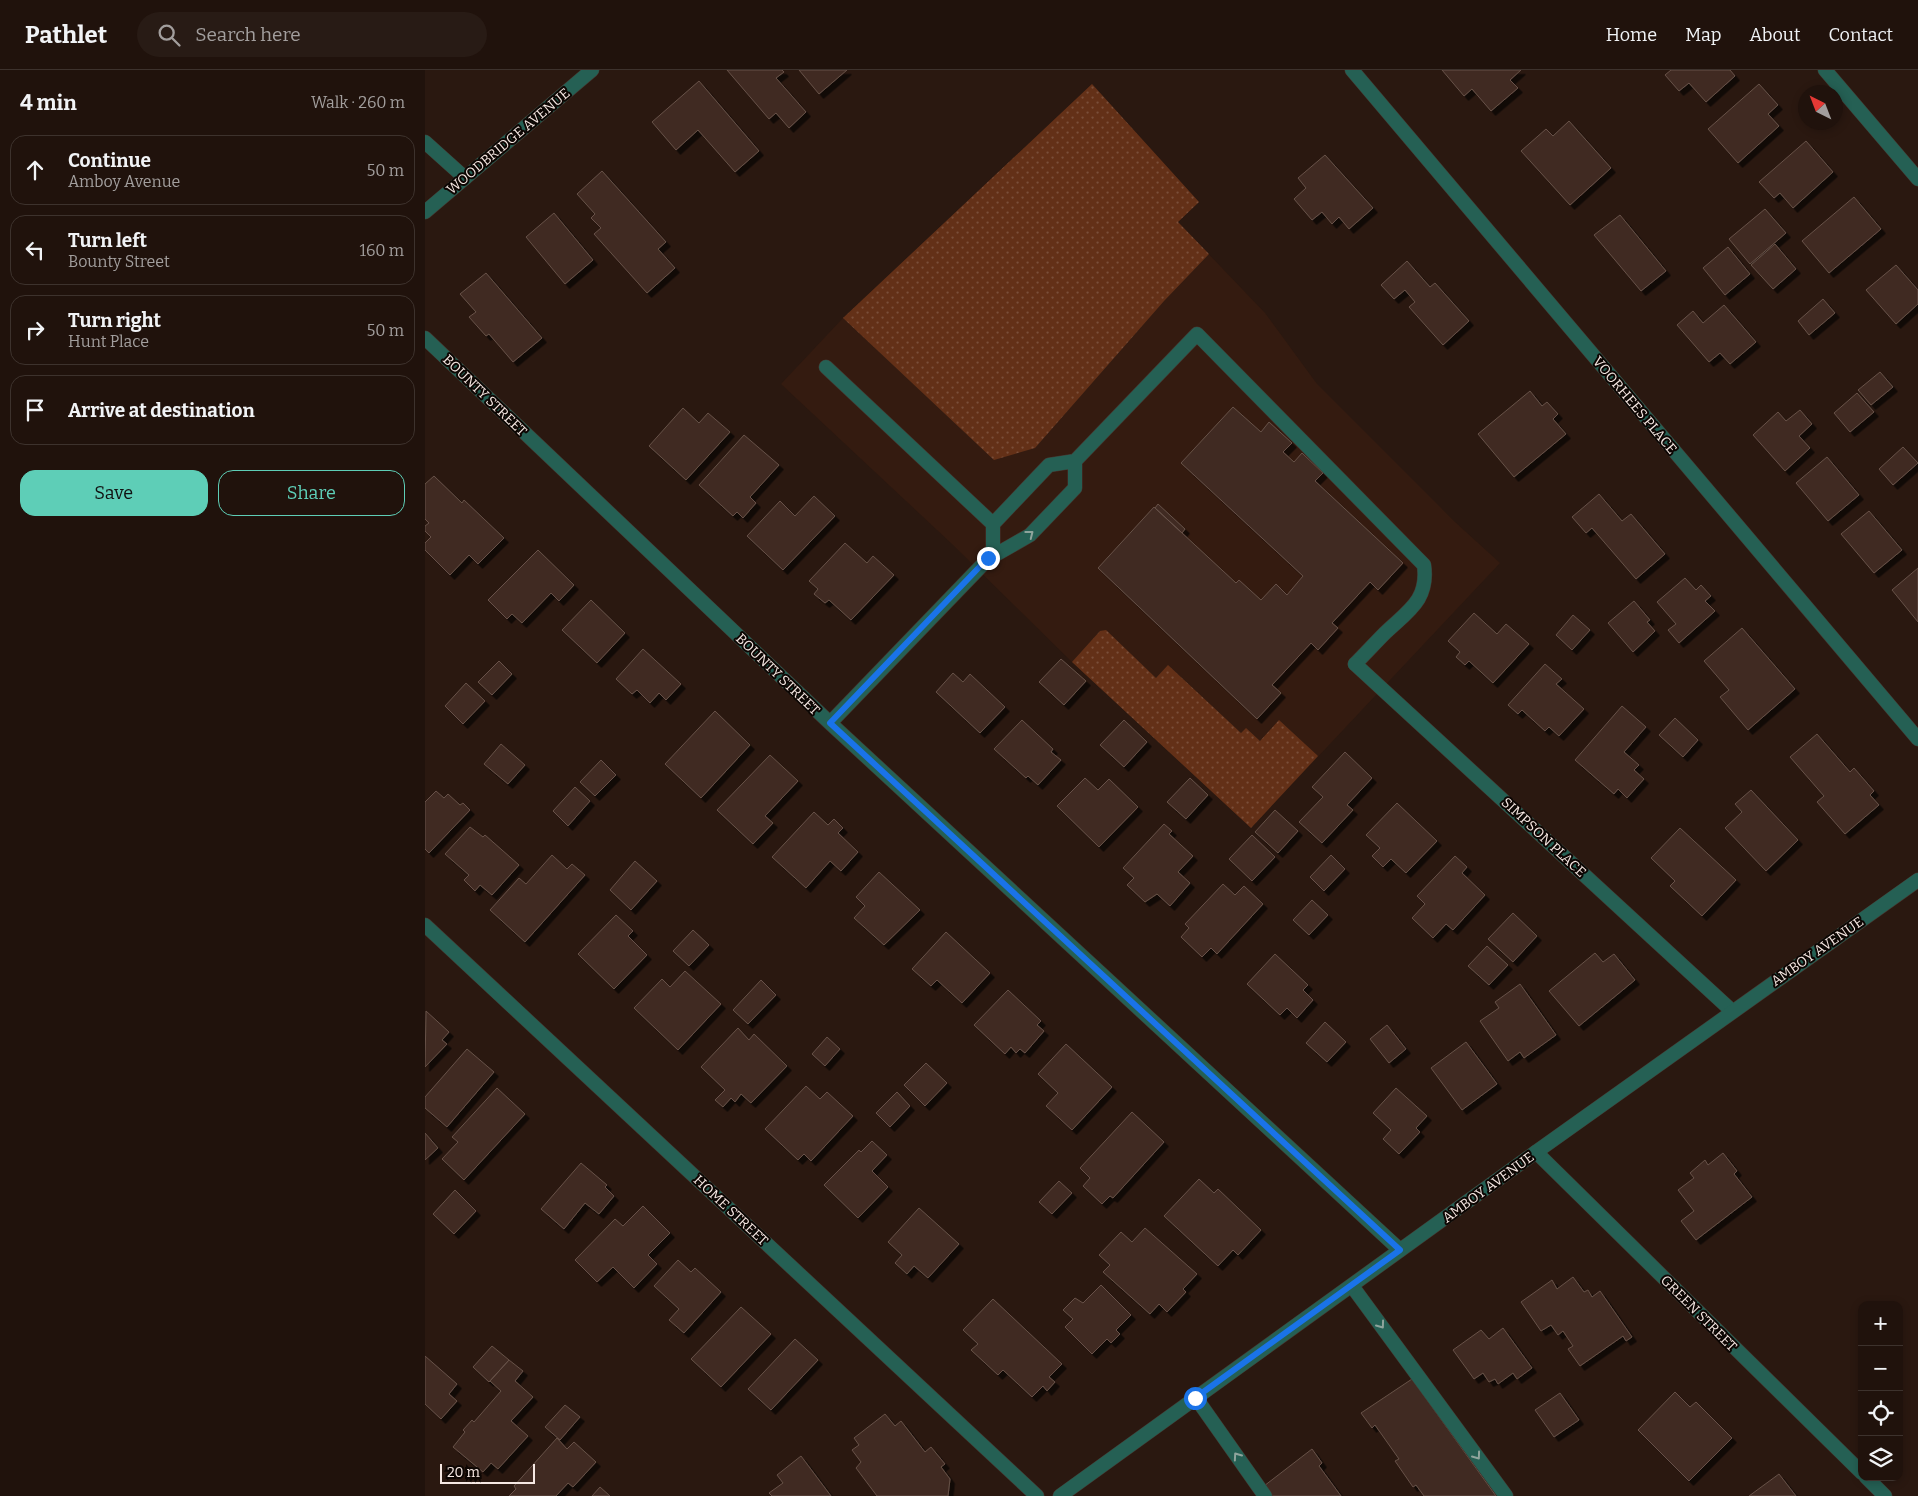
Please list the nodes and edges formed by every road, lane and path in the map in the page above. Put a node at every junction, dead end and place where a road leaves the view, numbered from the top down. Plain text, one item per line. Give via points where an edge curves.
1 (592, 70) edge
2 (1352, 70) edge
3 (1825, 70) edge
4 (425, 142) edge
5 (465, 178) junction
6 (1918, 179) edge
7 (425, 212) edge
8 (425, 338) edge
9 (825, 367) dead end
10 (1075, 461) junction
11 (993, 524) junction
12 (988, 558) junction
13 (830, 723) junction
14 (1918, 739) edge
15 (1918, 880) edge
16 (425, 925) edge
17 (1732, 1011) junction
18 (1535, 1152) junction
19 (1400, 1250) junction
20 (1352, 1286) junction
21 (1195, 1398) junction
22 (1858, 1469) edge
23 (1870, 1481) edge
24 (1037, 1496) edge
25 (1060, 1496) edge
26 (1265, 1496) edge
27 (1506, 1496) edge
28 (1885, 1496) edge

1 - 5 street, WOODBRIDGE AVENUE
2 - 14 street, VOORHEES PLACE
3 - 6 street
4 - 5 street
5 - 7 street, WOODBRIDGE AVENUE
8 - 13 street, BOUNTY STREET
9 - 11 street
10 - 11 street via 1049,464
12 -> 10 street via 1030,535 1075,488
10 - 17 street, SIMPSON PLACE via 1197,334 1424,565 1426,580 1412,610 1355,664
11 - 12 street via 993,549
12 - 13 street
13 - 19 street, BOUNTY STREET
15 - 17 street, AMBOY AVENUE
16 - 24 street, HOME STREET
17 - 18 street, AMBOY AVENUE
18 - 19 street, AMBOY AVENUE
18 - 22 street, GREEN STREET
19 - 20 street, AMBOY AVENUE
20 - 21 street, AMBOY AVENUE
20 -> 27 street
21 - 25 street, AMBOY AVENUE
26 -> 21 street
23 - 28 street

